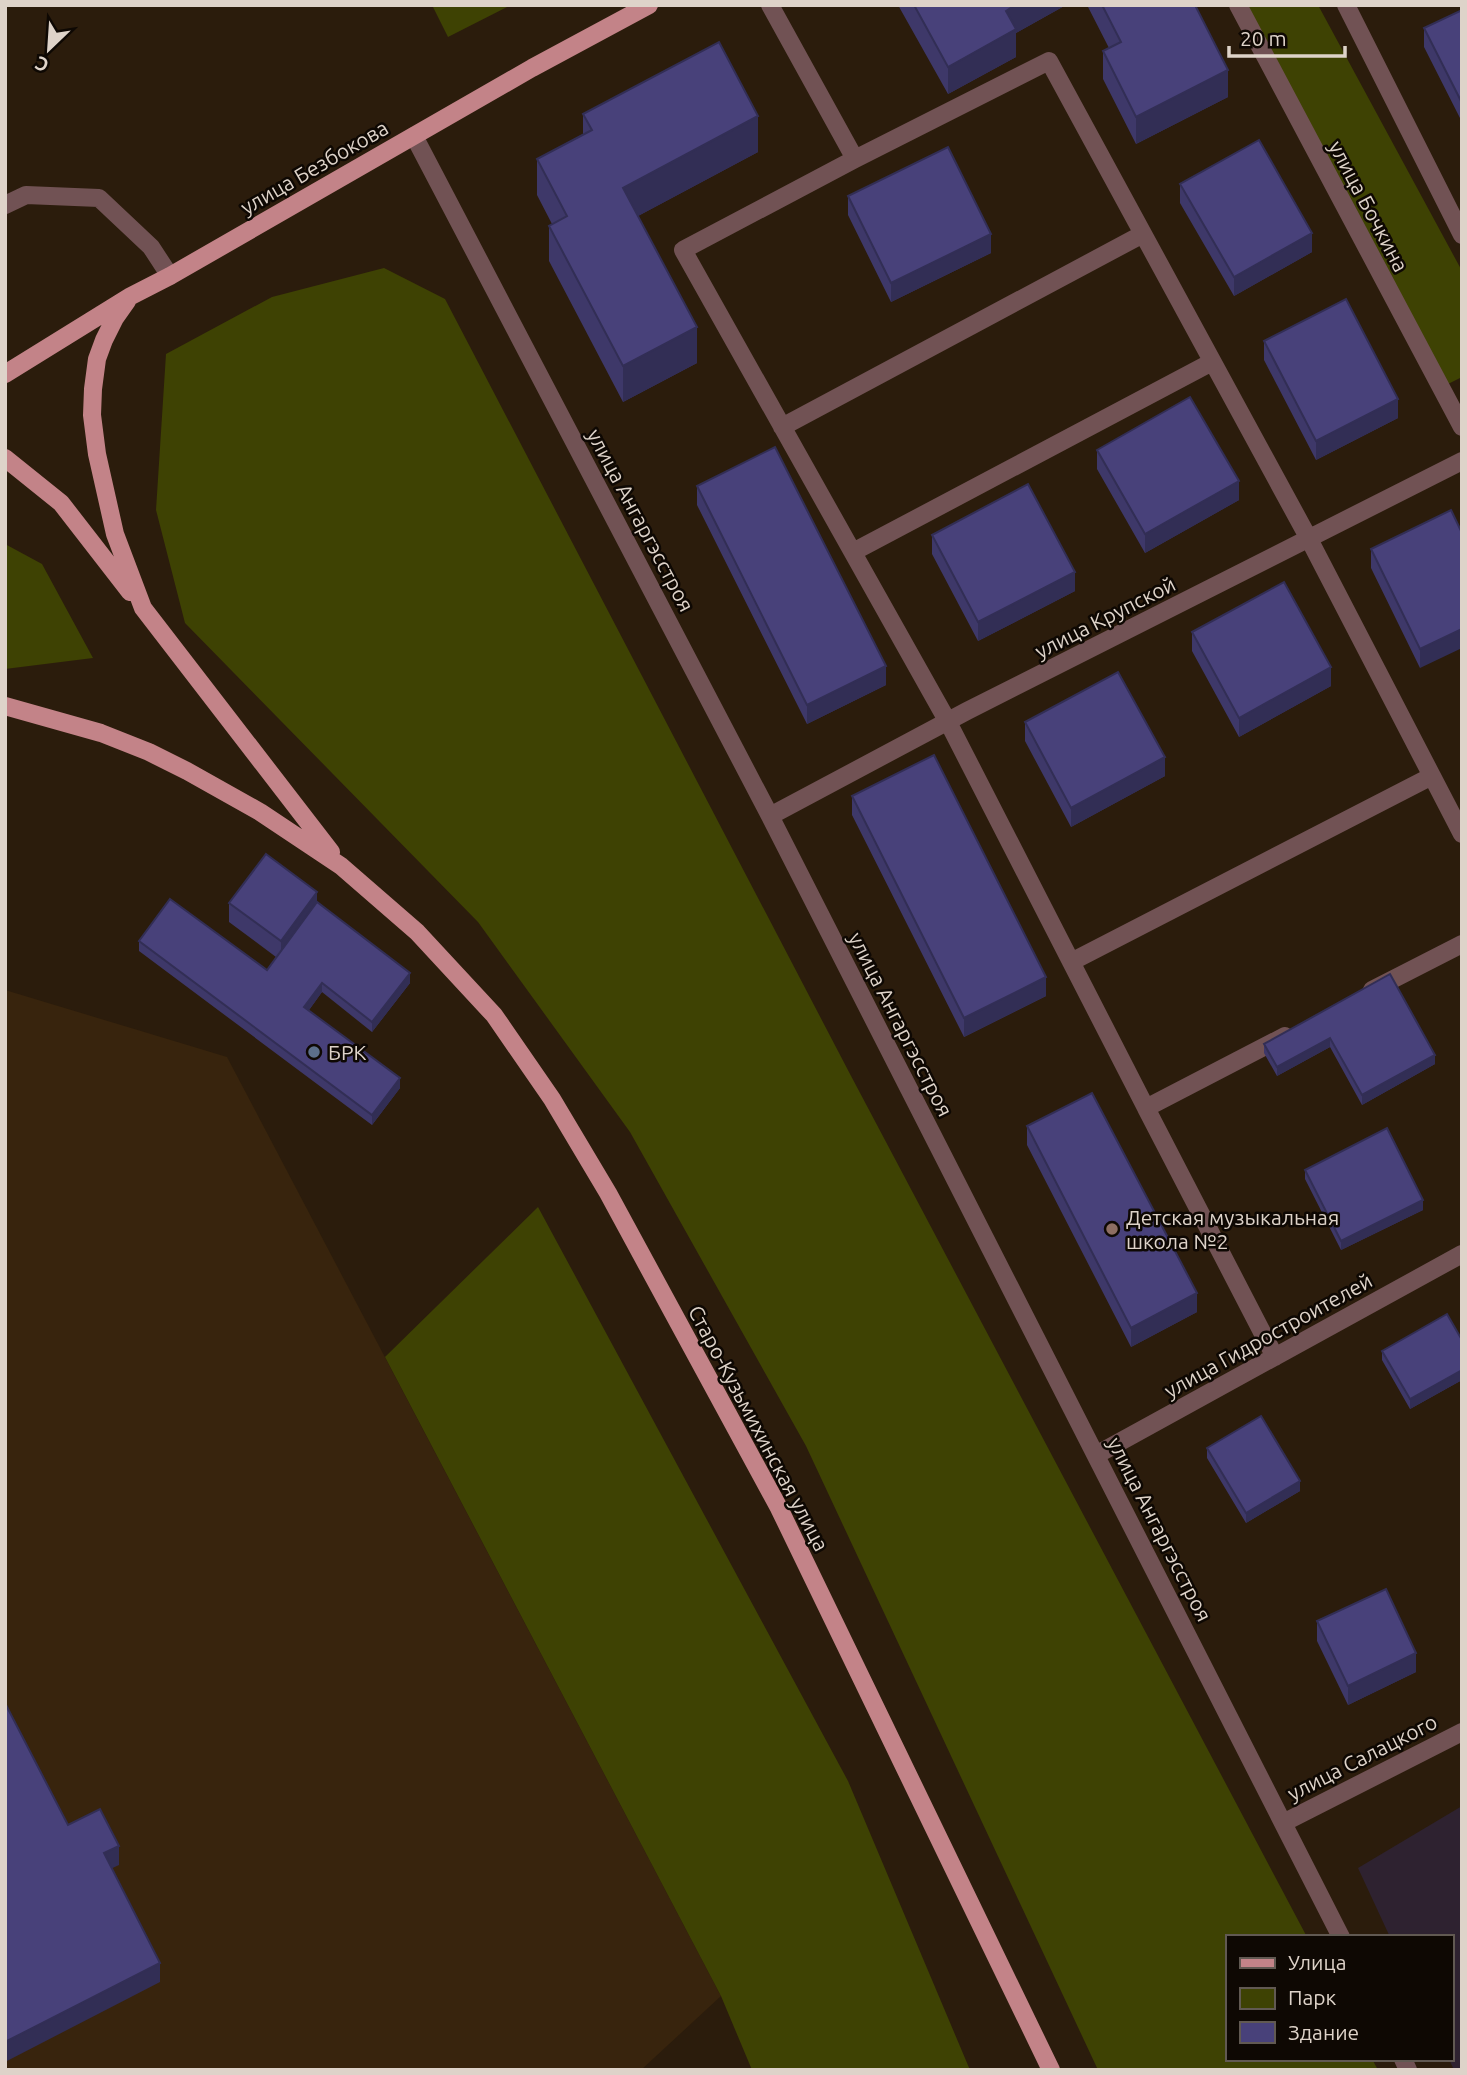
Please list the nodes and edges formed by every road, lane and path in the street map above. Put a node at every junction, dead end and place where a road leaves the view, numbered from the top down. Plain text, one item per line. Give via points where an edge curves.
1 (649, 5) edge
2 (770, 5) edge
3 (1238, 5) edge
4 (1346, 5) edge
5 (414, 136) junction
6 (855, 159) junction
7 (5, 205) edge
8 (1143, 234) junction
9 (1462, 235) edge
10 (170, 276) junction
11 (131, 296) junction
12 (1212, 362) junction
13 (5, 374) edge
14 (782, 428) junction
15 (1462, 428) edge
16 (5, 458) edge
17 (1462, 461) edge
18 (1308, 539) junction
19 (853, 552) junction
20 (143, 608) junction
21 (5, 706) edge
22 (948, 722) junction
23 (1432, 776) junction
24 (770, 816) junction
25 (1462, 834) edge
26 (341, 866) junction
27 (1462, 943) edge
28 (1071, 962) junction
29 (1353, 1000) edge
30 (1304, 1026) edge
31 (1146, 1108) junction
32 (1462, 1254) edge
33 (1275, 1357) junction
34 (1096, 1455) junction
35 (1462, 1732) edge
36 (1283, 1823) junction
37 (1340, 1935) edge
38 (1051, 2070) edge

1 - 5 main road, улица Безбокова
2 - 6 street
3 - 15 street, улица Бочкина
4 - 9 street
5 - 10 main road, улица Безбокова
5 - 24 street, улица Ангаргэсстроя
6 - 8 street via 1049,61
6 - 14 street via 683,250
7 - 10 street via 26,195 99,198 151,247
8 - 12 street
8 - 14 street
10 - 11 main road, улица Безбокова
11 - 13 main road, улица Безбокова
11 - 20 main road via 97,359 92,415 115,534
12 - 18 street
12 - 19 street
14 - 19 street
16 - 20 main road via 61,503
17 - 18 street, улица Крупской
18 - 22 street, улица Крупской
18 - 23 street
19 - 22 street
20 - 26 main road
21 - 26 main road via 149,752 260,812
22 - 24 street, улица Крупской
22 - 28 street
23 - 25 street
23 - 28 street
24 - 34 street, улица Ангаргэсстроя
26 - 38 main road, Старо-Кузьмихинская улица via 417,932 494,1015 601,1181 779,1508
27 - 29 street
28 - 31 street
30 - 31 street
31 - 33 street
32 - 33 street, улица Гидростроителей
33 - 34 street, улица Гидростроителей
34 - 36 street, улица Ангаргэсстроя
35 - 36 street, улица Салацкого
36 - 37 street, улица Ангаргэсстроя

